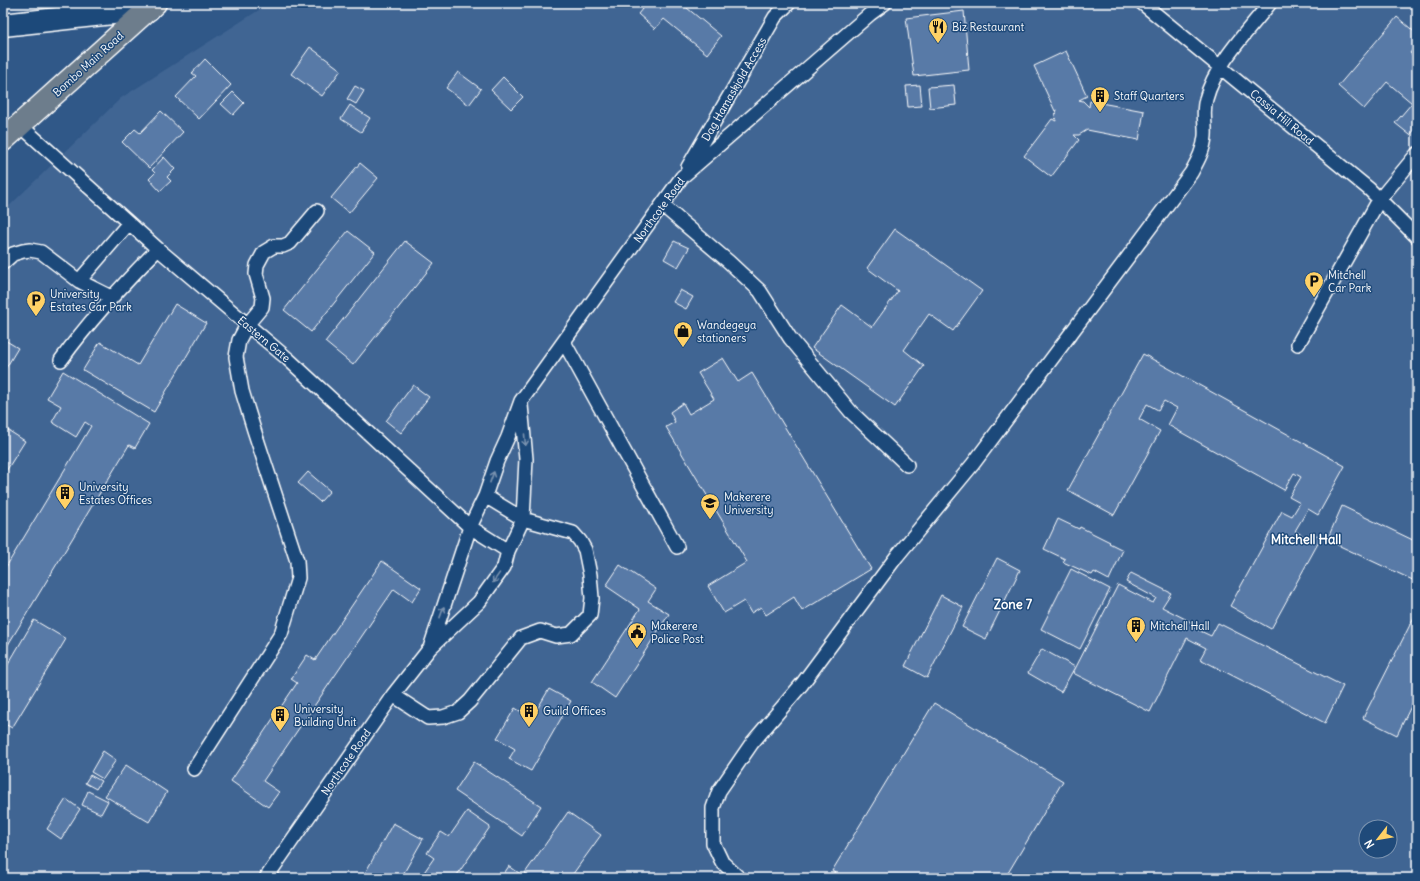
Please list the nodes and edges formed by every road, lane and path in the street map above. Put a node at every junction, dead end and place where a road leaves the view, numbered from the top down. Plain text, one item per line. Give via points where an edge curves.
1 (789, 3) edge
2 (885, 3) edge
3 (1142, 3) edge
4 (1270, 3) edge
5 (152, 6) edge
6 (3, 25) edge
7 (1220, 66) junction
8 (20, 125) junction
9 (3, 140) edge
10 (1417, 154) edge
11 (682, 177) junction
12 (1379, 200) junction
13 (662, 205) junction
14 (317, 211) dead end
15 (129, 223) junction
16 (1417, 236) edge
17 (158, 249) junction
18 (3, 263) edge
19 (79, 281) junction
20 (111, 297) junction
21 (247, 326) junction
22 (564, 342) junction
23 (1298, 344) dead end
24 (61, 360) dead end
25 (521, 401) junction
26 (907, 464) dead end
27 (485, 496) junction
28 (522, 519) junction
29 (470, 528) junction
30 (677, 547) dead end
31 (508, 552) junction
32 (430, 648) junction
33 (394, 695) junction
34 (194, 769) dead end
35 (266, 878) edge
36 (739, 878) edge

1 - 11 lane, Dag Hamaskjold Access via 776,17
2 - 11 lane, Northcote Road
3 - 7 lane, Cassia Hill Road
4 - 7 lane
5 - 6 street
5 - 8 main road, Bombo Main Road
7 - 12 lane, Cassia Hill Road
7 - 36 lane via 1203,110 1203,147 1191,173 973,464 897,556 802,684 752,743 719,791 713,808 713,843 722,862
8 - 9 main road, Bombo Main Road
8 - 15 lane, Eastern Gate
10 - 12 lane
11 - 13 lane, Northcote Road
12 - 16 lane, Cassia Hill Road
12 - 23 lane
13 - 22 lane, Northcote Road
13 - 26 lane via 760,291 790,338 851,412
14 - 21 lane via 290,243 274,246 264,252 257,265 256,274 263,298 262,307
15 - 17 lane, Eastern Gate
15 - 19 lane
17 - 20 lane
17 - 21 lane, Eastern Gate
18 - 19 lane via 13,254 23,250 41,252
19 - 20 lane
20 - 24 lane
21 - 29 lane, Eastern Gate via 288,359
21 - 34 lane via 239,340 236,357 242,391 297,561 298,578 281,634
22 - 25 lane, Northcote Road
22 - 30 lane
27 -> 25 lane, Northcote Road
25 -> 28 lane, Northcote Road via 526,459
27 - 28 lane
27 - 29 lane, Northcote Road
28 - 31 lane, Northcote Road
28 - 33 lane via 573,533 580,541 585,550 590,575 590,615 571,634 556,636 540,631 521,638 470,701 458,712 443,718 428,718
29 - 31 lane, Eastern Gate
32 -> 29 lane, Northcote Road
31 -> 32 lane, Northcote Road via 504,567 479,602
32 - 33 lane, Northcote Road
33 - 35 lane, Northcote Road

